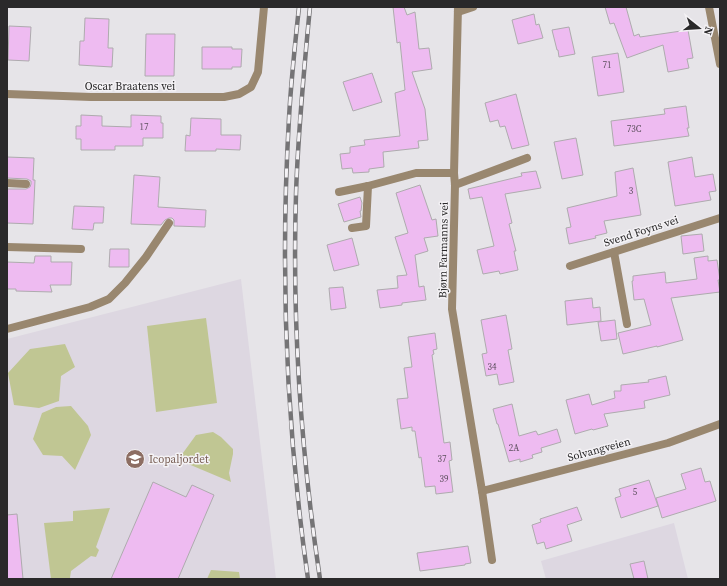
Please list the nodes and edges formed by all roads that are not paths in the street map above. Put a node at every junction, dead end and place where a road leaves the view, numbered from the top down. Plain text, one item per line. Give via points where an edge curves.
1 (264, 7) edge
2 (473, 7) edge
3 (709, 7) edge
4 (458, 9) edge
5 (720, 64) edge
6 (7, 94) edge
7 (527, 158) dead end
8 (454, 173) junction
9 (7, 183) edge
10 (26, 184) dead end
11 (455, 185) junction
12 (368, 186) junction
13 (338, 192) dead end
14 (720, 218) edge
15 (169, 223) dead end
16 (352, 228) dead end
17 (7, 247) edge
18 (81, 249) dead end
19 (614, 252) junction
20 (570, 266) dead end
21 (627, 324) dead end
22 (7, 329) edge
23 (720, 424) edge
24 (482, 491) junction
25 (492, 560) dead end

1 - 6 street, Oscar Braatens vei via 258,72 251,87 239,94 224,97
2 - 4 street
3 - 5 street
4 - 8 street, Bjørn Farmanns vei
7 - 11 street
8 - 11 street, Bjørn Farmanns vei
8 - 12 street via 416,173
9 - 10 street
11 - 24 street, Bjørn Farmanns vei via 452,309
12 - 13 street
12 - 16 street via 366,226
14 - 19 street, Svend Foyns vei
15 - 22 street via 146,257 109,299 90,307
17 - 18 street
19 - 20 street, Svend Foyns vei
19 - 21 street
23 - 24 street, Solvangveien via 668,443
24 - 25 street, Bjørn Farmanns vei

